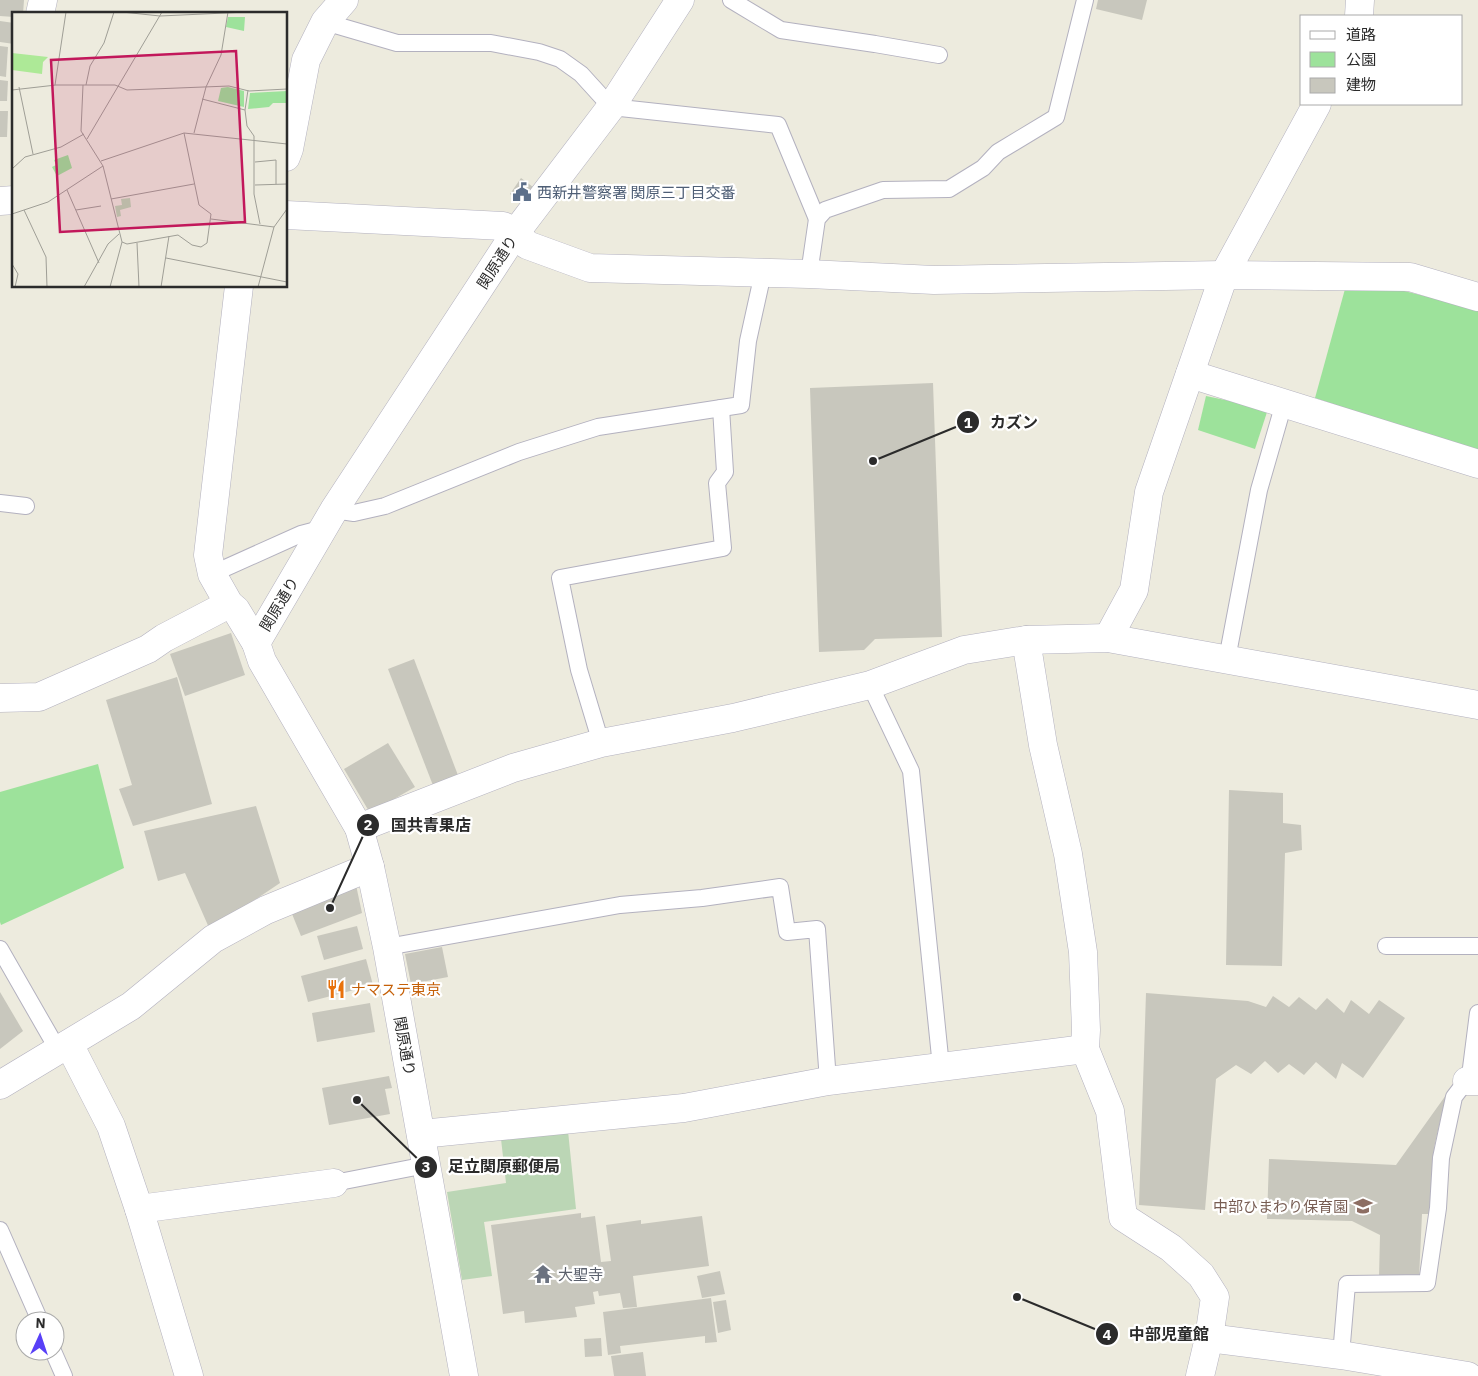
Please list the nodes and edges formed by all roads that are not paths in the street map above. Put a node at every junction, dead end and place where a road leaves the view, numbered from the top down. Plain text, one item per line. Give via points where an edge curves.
1 (344, 0) edge
2 (680, 0) edge
3 (731, 0) edge
4 (1085, 0) edge
5 (1360, 0) edge
6 (1359, 15) edge
7 (325, 22) junction
8 (939, 55) dead end
9 (1316, 105) edge
10 (611, 107) junction
11 (288, 151) edge
12 (288, 215) edge
13 (817, 219) junction
14 (516, 232) junction
15 (763, 273) junction
16 (809, 274) junction
17 (1224, 275) junction
18 (239, 288) edge
19 (1478, 297) edge
20 (1190, 374) junction
21 (1284, 403) junction
22 (721, 408) junction
23 (1478, 464) edge
24 (0, 503) edge
25 (26, 506) dead end
26 (329, 519) junction
27 (212, 574) junction
28 (229, 604) junction
29 (1108, 638) junction
30 (1026, 640) junction
31 (256, 643) junction
32 (1227, 659) junction
33 (870, 685) junction
34 (0, 698) edge
35 (1478, 705) edge
36 (601, 743) junction
37 (358, 828) junction
38 (370, 867) junction
39 (1386, 946) dead end
40 (1478, 946) edge
41 (387, 947) junction
42 (0, 949) edge
43 (1478, 1013) edge
44 (64, 1047) junction
45 (1085, 1049) junction
46 (941, 1067) junction
47 (828, 1081) junction
48 (1472, 1081) edge
49 (0, 1085) edge
50 (421, 1134) junction
51 (416, 1167) dead end
52 (334, 1183) joint
53 (138, 1209) junction
54 (0, 1230) edge
55 (36, 1311) edge
56 (1209, 1338) junction
57 (1341, 1355) junction
58 (57, 1361) edge
59 (1369, 1368) edge
60 (64, 1376) edge
61 (189, 1376) edge
62 (464, 1376) edge
63 (1200, 1376) edge
64 (1468, 1376) edge

1 - 7 street
2 - 10 street, 関原通り
3 - 8 lane via 780,30
4 - 13 lane via 1056,117 998,152 983,168 949,188 883,190 825,210
5 - 6 street
7 - 10 lane via 397,43 491,43 539,52 560,59 580,74
7 - 11 street via 306,60
9 - 17 street
10 - 13 lane via 778,125
10 - 14 street, 関原通り
12 - 14 street via 503,226
13 - 16 lane
14 - 15 street via 527,245 590,268
14 - 26 street, 関原通り
15 - 16 street
15 - 22 lane via 748,341 740,406
16 - 17 street via 934,280
17 - 19 street via 1410,277
17 - 20 street
18 - 27 street via 208,555
20 - 21 street
20 - 29 street via 1149,492 1134,590
21 - 23 street
21 - 32 lane via 1259,490
22 - 26 lane via 598,427 519,452 385,506
22 - 36 lane via 726,472 716,483 724,548 560,578 579,670
24 - 25 lane
26 - 27 lane
26 - 31 street, 関原通り
27 - 28 street
28 - 31 street
28 - 34 street via 148,649 39,697
29 - 30 street
29 - 32 street
30 - 33 street via 964,650
30 - 45 street via 1043,745 1068,854 1083,952
31 - 37 street, 関原通り via 262,661
32 - 35 street
33 - 36 street via 733,718
33 - 46 lane via 911,771
36 - 37 street via 513,768
37 - 38 street, 関原通り
38 - 41 street, 関原通り
38 - 44 street via 266,910 213,939 131,1006
39 - 40 lane
41 - 47 lane via 620,905 780,887 787,932 817,929
41 - 50 street, 関原通り
42 - 44 lane
43 - 48 lane
44 - 49 street
44 - 53 street via 111,1126
45 - 46 street
45 - 56 street via 1110,1111 1123,1217 1171,1248 1201,1275 1215,1297
46 - 47 street
47 - 50 street via 684,1108
48 - 57 lane via 1454,1097 1441,1158 1438,1208 1427,1283 1347,1284
50 - 62 street, 関原通り
51 - 52 lane
52 - 53 street
53 - 61 street
54 - 55 lane
56 - 57 street
56 - 63 street
57 - 59 street
58 - 60 lane
59 - 64 street

